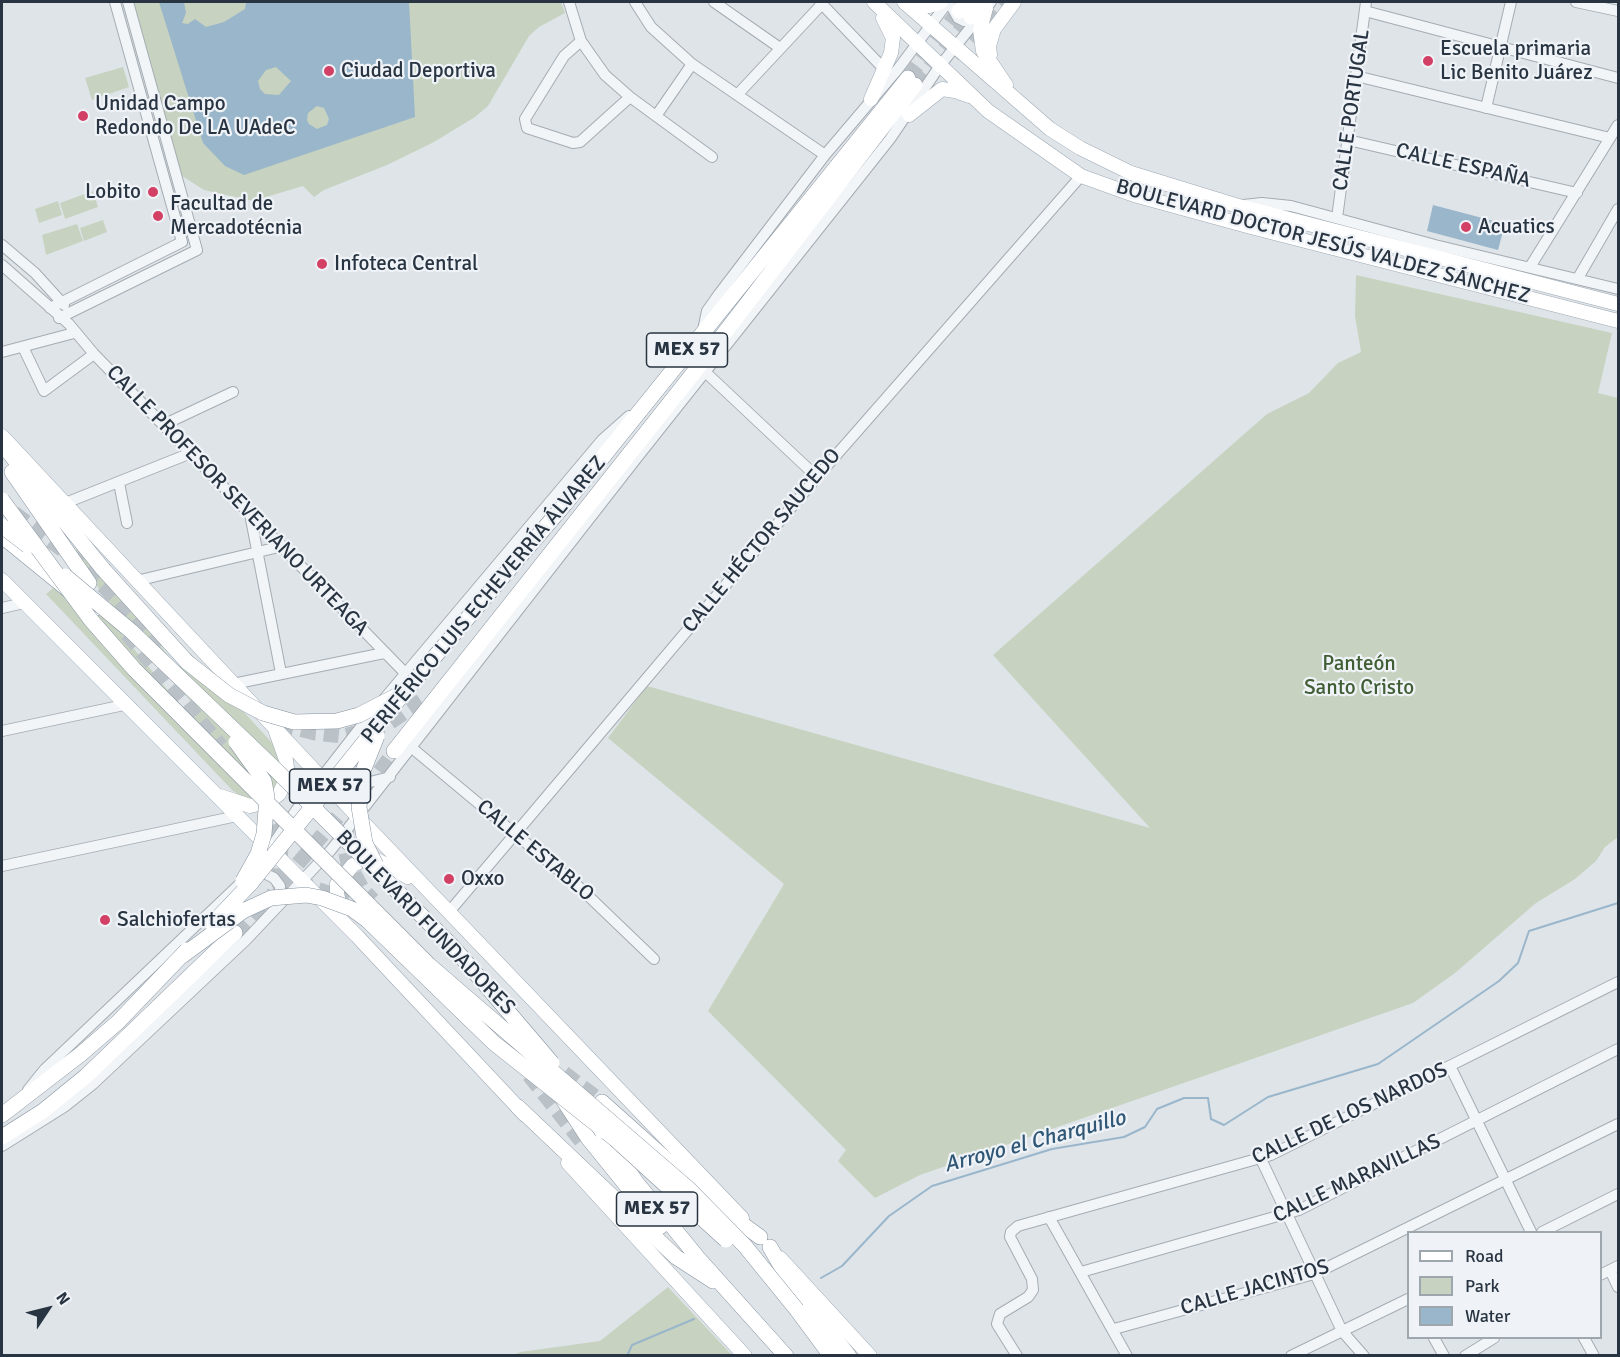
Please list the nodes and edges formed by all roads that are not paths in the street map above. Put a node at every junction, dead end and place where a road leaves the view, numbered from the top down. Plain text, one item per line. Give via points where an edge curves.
1 (115, 2) edge
2 (128, 2) edge
3 (569, 2) edge
4 (634, 2) edge
5 (714, 2) edge
6 (872, 2) edge
7 (941, 2) edge
8 (1014, 2) edge
9 (1511, 2) edge
10 (1576, 2) edge
11 (821, 3) edge
12 (905, 3) edge
13 (987, 4) edge
14 (1365, 6) edge
15 (962, 9) edge
16 (1618, 11) edge
17 (930, 25) junction
18 (581, 40) junction
19 (916, 44) junction
20 (1499, 47) junction
21 (780, 48) junction
22 (955, 48) junction
23 (692, 64) junction
24 (939, 67) junction
25 (884, 69) junction
26 (998, 74) junction
27 (1356, 76) junction
28 (1618, 78) edge
29 (913, 83) junction
30 (737, 95) junction
31 (630, 97) junction
32 (871, 99) junction
33 (975, 99) junction
34 (1023, 107) junction
35 (1486, 108) junction
36 (904, 111) junction
37 (656, 116) junction
38 (1618, 125) edge
39 (1610, 138) junction
40 (1348, 140) junction
41 (825, 155) junction
42 (712, 157) dead end
43 (1081, 176) junction
44 (1577, 193) junction
45 (1235, 205) junction
46 (1618, 209) edge
47 (1337, 218) junction
48 (2, 244) edge
49 (2, 265) edge
50 (1530, 267) junction
51 (1578, 278) junction
52 (1618, 290) edge
53 (61, 300) junction
54 (1618, 304) edge
55 (50, 308) junction
56 (64, 315) junction
57 (1617, 316) edge
58 (72, 329) junction
59 (703, 330) junction
60 (23, 347) junction
61 (2, 352) edge
62 (94, 354) junction
63 (702, 369) junction
64 (232, 392) dead end
65 (650, 399) junction
66 (163, 425) junction
67 (2, 436) edge
68 (2, 444) edge
69 (191, 453) junction
70 (2, 459) edge
71 (817, 477) junction
72 (119, 483) junction
73 (2, 500) edge
74 (63, 504) junction
75 (250, 514) junction
76 (127, 523) dead end
77 (2, 526) edge
78 (2, 537) edge
79 (283, 546) junction
80 (257, 553) junction
81 (2, 580) edge
82 (136, 581) junction
83 (89, 583) dead end
84 (24, 603) junction
85 (2, 608) edge
86 (501, 613) junction
87 (384, 653) junction
88 (281, 673) junction
89 (407, 682) junction
90 (233, 684) junction
91 (421, 701) tunnel mouth
92 (124, 705) junction
93 (384, 719) junction
94 (270, 720) junction
95 (2, 731) edge
96 (348, 742) junction
97 (412, 748) junction
98 (394, 751) tunnel mouth
99 (391, 777) junction
100 (322, 778) junction
101 (215, 794) junction
102 (237, 816) junction
103 (357, 816) junction
104 (516, 835) junction
105 (270, 850) junction
106 (2, 866) edge
107 (248, 876) junction
108 (303, 881) junction
109 (425, 888) junction
110 (280, 907) junction
111 (449, 912) junction
112 (235, 933) tunnel mouth
113 (357, 936) junction
114 (196, 940) junction
115 (182, 956) junction
116 (654, 959) dead end
117 (1618, 982) edge
118 (1618, 1049) edge
119 (1450, 1066) junction
120 (21, 1102) junction
121 (602, 1102) tunnel mouth
122 (518, 1107) junction
123 (2, 1115) edge
124 (1477, 1122) junction
125 (1618, 1124) edge
126 (2, 1137) edge
127 (2, 1146) edge
128 (585, 1146) tunnel mouth
129 (1261, 1159) junction
130 (1506, 1180) junction
131 (1618, 1194) edge
132 (1286, 1216) junction
133 (1049, 1217) junction
134 (1530, 1231) edge
135 (1546, 1231) edge
136 (765, 1242) junction
137 (695, 1266) junction
138 (1610, 1270) edge
139 (1081, 1272) junction
140 (1314, 1274) junction
141 (718, 1283) junction
142 (1618, 1287) edge
143 (1407, 1299) edge
144 (806, 1302) junction
145 (1114, 1329) junction
146 (1342, 1331) junction
147 (1435, 1339) edge
148 (1492, 1339) edge
149 (1585, 1339) edge
150 (742, 1353) edge
151 (786, 1356) edge
152 (831, 1356) edge
153 (849, 1356) edge
154 (870, 1356) edge
155 (1017, 1356) edge
156 (1127, 1356) edge
157 (1291, 1356) edge
158 (1364, 1356) edge
159 (1444, 1356) edge
160 (1465, 1356) edge
161 (1594, 1356) edge

1 - 53 street via 182,242
2 - 56 street via 197,250
3 - 18 street
4 - 23 street via 651,27
5 - 21 street
6 - 19 main road, BOULEVARD DOCTOR JESÚS VALDEZ SÁNCHEZ
6 - 25 main road via 893,38
7 - 12 main road via 929,6
8 - 26 main road via 994,29 989,46
9 - 20 street
10 - 16 street
11 - 21 street
11 - 25 street
12 - 17 main road, BOULEVARD DOCTOR JESÚS VALDEZ SÁNCHEZ
13 - 15 highway
13 - 26 main road via 980,30 982,51
14 - 20 street
14 - 27 street, CALLE PORTUGAL
15 - 17 street
15 - 22 street
17 - 19 street
17 - 22 main road, BOULEVARD DOCTOR JESÚS VALDEZ SÁNCHEZ
18 - 31 street via 598,67
18 - 31 street via 564,56 541,92 525,119 527,128 580,142
19 - 24 main road, BOULEVARD DOCTOR JESÚS VALDEZ SÁNCHEZ
19 - 29 street
20 - 28 street
20 - 35 street
21 - 30 street
22 - 24 street
22 - 34 main road, BOULEVARD DOCTOR JESÚS VALDEZ SÁNCHEZ
23 - 30 street
23 - 37 street
24 - 29 street
24 - 33 main road, BOULEVARD DOCTOR JESÚS VALDEZ SÁNCHEZ
25 - 32 main road
26 - 34 main road
27 - 35 street
27 - 40 street, CALLE PORTUGAL
29 - 32 street
29 - 36 highway, PERIFÉRICO LUIS ECHEVERRÍA ÁLVAREZ / MEX 57
29 - 59 highway, PERIFÉRICO LUIS ECHEVERRÍA ÁLVAREZ / MEX 57
30 - 41 street
31 - 37 street
32 - 41 street
33 - 36 main road via 942,89
33 - 43 main road, BOULEVARD DOCTOR JESÚS VALDEZ SÁNCHEZ
34 - 45 main road, BOULEVARD DOCTOR JESÚS VALDEZ SÁNCHEZ via 1080,148 1131,173
35 - 39 street
36 - 63 highway, PERIFÉRICO LUIS ECHEVERRÍA ÁLVAREZ / MEX 57
37 - 42 street
38 - 39 street
39 - 44 street
40 - 44 street, CALLE ESPAÑA
40 - 47 street, CALLE PORTUGAL
41 - 59 street via 707,310
43 - 57 main road, BOULEVARD DOCTOR JESÚS VALDEZ SÁNCHEZ via 1251,227
43 - 71 street, CALLE HÉCTOR SAUCEDO
44 - 50 street
45 - 47 street, BOULEVARD DOCTOR JESÚS VALDEZ SÁNCHEZ via 1280,204
45 - 54 main road, BOULEVARD DOCTOR JESÚS VALDEZ SÁNCHEZ
46 - 51 street
47 - 50 street, BOULEVARD DOCTOR JESÚS VALDEZ SÁNCHEZ
48 - 53 street
49 - 55 street
50 - 51 street, BOULEVARD DOCTOR JESÚS VALDEZ SÁNCHEZ
51 - 52 street, BOULEVARD DOCTOR JESÚS VALDEZ SÁNCHEZ
53 - 55 street
53 - 56 street
55 - 56 street
56 - 58 street
58 - 60 street
58 - 62 street, CALLE PROFESOR SEVERIANO URTEAGA
59 - 65 highway, PERIFÉRICO LUIS ECHEVERRÍA ÁLVAREZ / MEX 57
60 - 61 street
60 - 62 street via 44,391
62 - 66 street, CALLE PROFESOR SEVERIANO URTEAGA
63 - 71 street
63 - 86 highway, PERIFÉRICO LUIS ECHEVERRÍA ÁLVAREZ / MEX 57
63 - 97 street
64 - 66 street
65 - 89 highway, PERIFÉRICO LUIS ECHEVERRÍA ÁLVAREZ / MEX 57, bridge via 565,504
65 - 89 street via 602,440
66 - 69 street, CALLE PROFESOR SEVERIANO URTEAGA
67 - 74 main road
68 - 89 highway, bridge via 103,569 187,662 229,695 263,713 294,722 337,721 359,715
69 - 72 street
69 - 75 street, CALLE PROFESOR SEVERIANO URTEAGA
70 - 83 highway
71 - 104 street, CALLE HÉCTOR SAUCEDO
72 - 74 street
72 - 76 street
73 - 144 highway, BOULEVARD FUNDADORES / MEX 57, bridge via 110,642 304,841 462,996 690,1190
74 - 82 main road
75 - 79 street, CALLE PROFESOR SEVERIANO URTEAGA
75 - 80 street
77 - 141 highway, BOULEVARD FUNDADORES / MEX 57, bridge via 131,631 224,718 487,984 548,1056 648,1197
78 - 114 highway, bridge via 142,649 233,739 264,781 267,819 258,854 247,875 205,923
79 - 80 street
79 - 87 street, CALLE PROFESOR SEVERIANO URTEAGA
80 - 82 street
80 - 88 street
81 - 84 main road
82 - 90 main road
84 - 85 street
84 - 92 main road
86 - 91 highway via 470,639
86 - 98 highway, PERIFÉRICO LUIS ECHEVERRÍA ÁLVAREZ / MEX 57
87 - 88 street
87 - 89 street, CALLE PROFESOR SEVERIANO URTEAGA
88 - 90 street
89 - 93 highway, PERIFÉRICO LUIS ECHEVERRÍA ÁLVAREZ / MEX 57, bridge
89 - 96 street
90 - 94 main road
92 - 95 street
92 - 101 main road
93 - 114 highway, PERIFÉRICO LUIS ECHEVERRÍA ÁLVAREZ / MEX 57, bridge via 251,883
93 - 137 highway, bridge via 363,771 359,807 372,859 399,896 476,981 595,1147
94 - 100 main road
94 - 101 main road via 281,743 288,776 279,794 270,801 250,806
96 - 99 street via 348,767 354,775 370,782
96 - 100 street
97 - 99 street
97 - 104 street, CALLE ESTABLO
99 - 103 street
100 - 103 main road
100 - 105 street
101 - 102 main road
102 - 105 main road
102 - 106 street
103 - 108 street
103 - 109 main road
104 - 111 street, CALLE HÉCTOR SAUCEDO
104 - 116 street, CALLE ESTABLO via 579,886
105 - 107 street
105 - 108 main road
107 - 110 street via 262,872 274,878 280,886
107 - 120 street via 45,1069
108 - 110 street
108 - 113 main road
109 - 111 main road
109 - 113 main road via 377,860 353,865 337,884 337,894
110 - 127 street via 93,1084
111 - 136 main road
112 - 126 highway via 86,1076 43,1111
113 - 122 main road
114 - 115 highway, PERIFÉRICO LUIS ECHEVERRÍA ÁLVAREZ / MEX 57, bridge
115 - 120 highway, PERIFÉRICO LUIS ECHEVERRÍA ÁLVAREZ / MEX 57, bridge via 81,1054
115 - 144 highway, bridge via 243,911 271,898 306,895 352,909 494,1043 615,1138
117 - 119 street, CALLE DE LOS NARDOS
118 - 124 street, CALLE MARAVILLAS
119 - 124 street
119 - 129 street, CALLE DE LOS NARDOS
120 - 123 highway, PERIFÉRICO LUIS ECHEVERRÍA ÁLVAREZ / MEX 57
121 - 136 highway via 723,1210
122 - 141 highway via 676,1257
122 - 150 main road
124 - 130 street
124 - 132 street, CALLE MARAVILLAS
125 - 130 street, CALLE JACINTOS
128 - 137 highway via 636,1210
129 - 132 street
129 - 133 street, CALLE DE LOS NARDOS
130 - 134 street
130 - 140 street, CALLE JACINTOS
131 - 135 street
132 - 139 street, CALLE MARAVILLAS
132 - 140 street
133 - 139 street
133 - 155 street, CALLE DE LOS NARDOS via 1011,1232 1012,1242 1034,1285 1032,1294 997,1318 999,1330
136 - 144 highway
137 - 141 highway
138 - 142 street
139 - 145 street
140 - 145 street, CALLE JACINTOS
140 - 146 street
141 - 151 highway, BOULEVARD FUNDADORES / MEX 57
143 - 146 street
144 - 152 highway, BOULEVARD FUNDADORES / MEX 57
144 - 153 highway
144 - 154 main road
145 - 156 street
146 - 157 street
146 - 158 street
147 - 159 street
148 - 160 street
149 - 161 street

